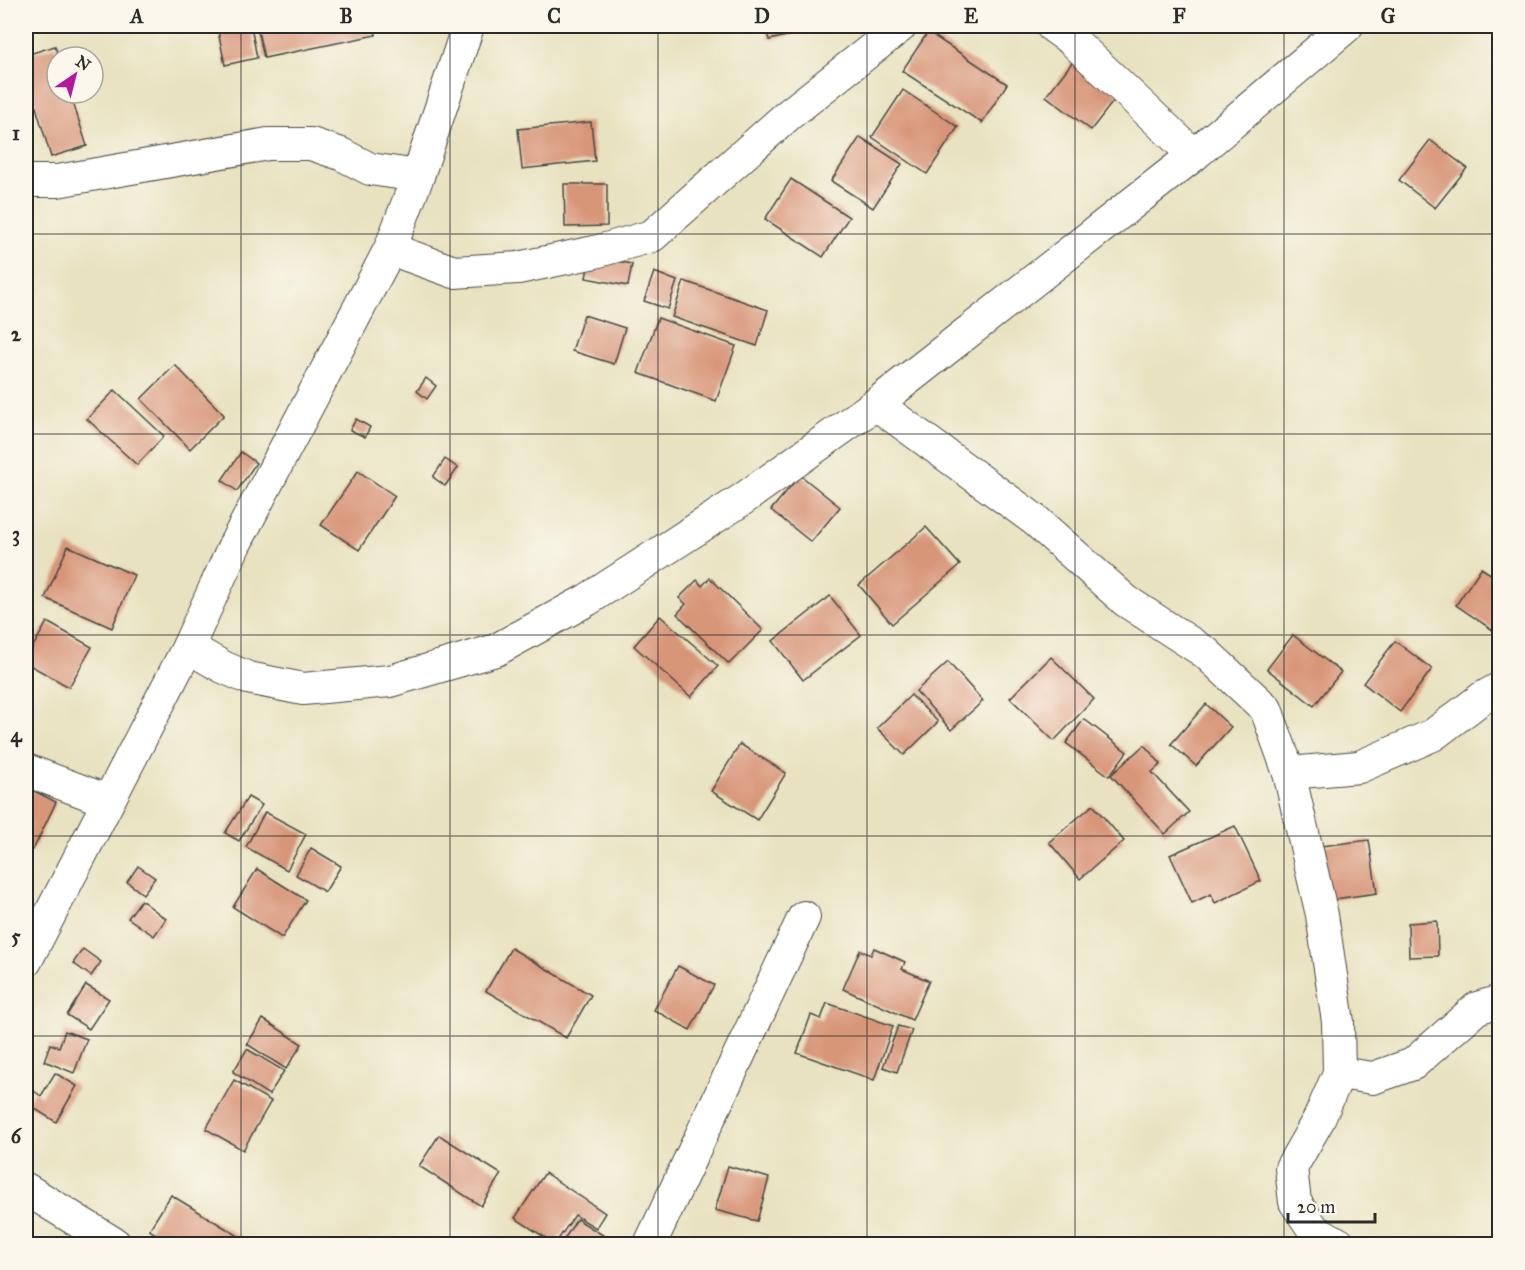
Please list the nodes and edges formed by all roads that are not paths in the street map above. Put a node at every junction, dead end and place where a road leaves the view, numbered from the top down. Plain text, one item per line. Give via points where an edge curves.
1 (468, 26) edge
2 (901, 26) edge
3 (1052, 26) edge
4 (1347, 26) edge
5 (1194, 155) junction
6 (418, 176) junction
7 (26, 181) edge
8 (390, 249) junction
9 (876, 404) junction
10 (188, 647) junction
11 (1500, 688) edge
12 (26, 770) edge
13 (1289, 773) junction
14 (108, 801) junction
15 (804, 917) dead end
16 (26, 961) edge
17 (1500, 1001) edge
18 (1339, 1073) junction
19 (26, 1189) edge
20 (116, 1245) edge
21 (650, 1245) edge
22 (1339, 1245) edge

1 - 6 street
2 - 8 street via 787,116 652,236 518,268 454,272
3 - 5 street via 1073,41
4 - 5 street
5 - 9 street
6 - 7 street via 370,169 311,144 268,144 57,181
6 - 8 street
8 - 10 street via 235,544
9 - 10 street via 743,499 587,600 496,650 390,681 303,689 248,678
9 - 13 street via 1035,520 1126,601 1206,653 1266,709
10 - 14 street
11 - 13 street via 1433,735 1359,767
12 - 14 street
13 - 18 street via 1322,915 1338,1022
14 - 16 street
15 - 21 street
17 - 18 street via 1477,1008 1413,1064 1373,1078
18 - 22 street via 1291,1168 1295,1202 1314,1230
19 - 20 street

